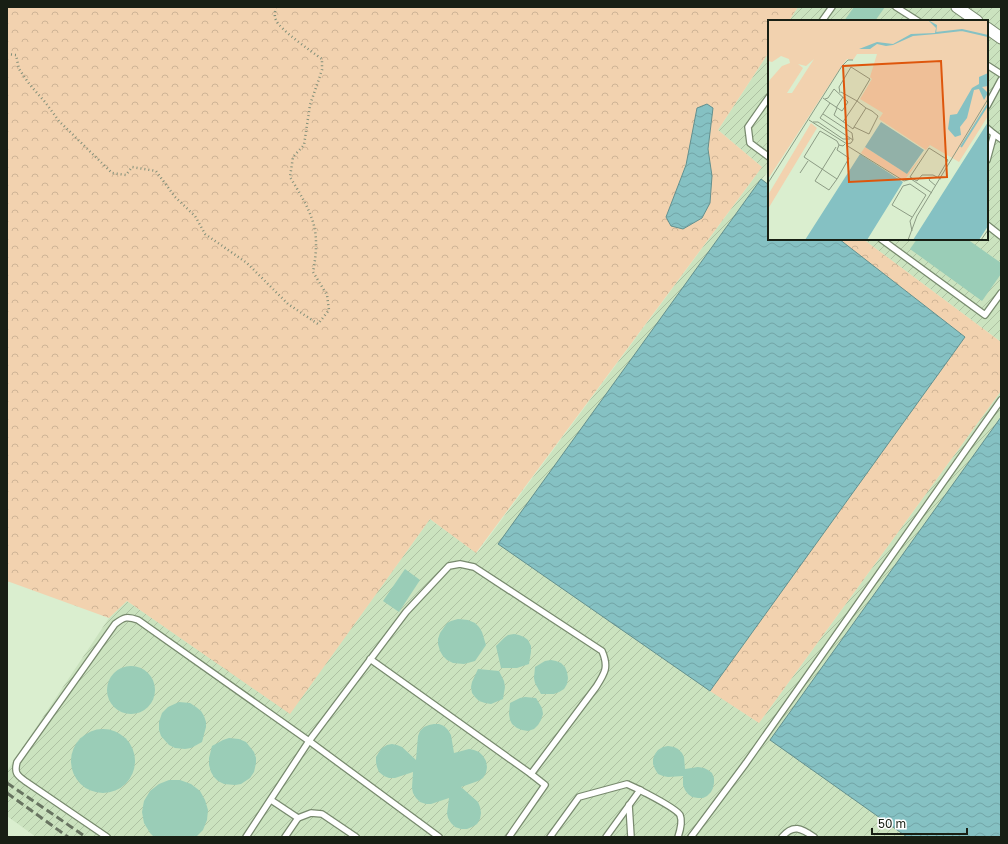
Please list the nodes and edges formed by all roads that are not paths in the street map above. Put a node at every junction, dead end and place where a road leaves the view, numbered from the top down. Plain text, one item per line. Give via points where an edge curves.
1 (832, 7) edge
2 (896, 7) edge
3 (957, 7) edge
4 (823, 20) edge
5 (916, 20) edge
6 (976, 20) edge
7 (988, 29) edge
8 (1001, 38) edge
9 (988, 66) edge
10 (1001, 74) edge
11 (1001, 80) edge
12 (768, 98) edge
13 (988, 104) edge
14 (988, 129) edge
15 (994, 134) junction
16 (1001, 139) edge
17 (988, 156) edge
18 (768, 157) edge
19 (988, 226) edge
20 (1001, 236) edge
21 (882, 240) edge
22 (1001, 293) edge
23 (1001, 400) edge
24 (370, 659) junction
25 (309, 741) junction
26 (532, 774) junction
27 (640, 790) junction
28 (271, 800) junction
29 (629, 805) junction
30 (298, 818) junction
31 (431, 835) edge
32 (107, 837) edge
33 (246, 837) edge
34 (284, 837) edge
35 (356, 837) edge
36 (439, 837) edge
37 (509, 837) edge
38 (550, 837) edge
39 (606, 837) edge
40 (632, 837) edge
41 (678, 837) edge
42 (691, 837) edge
43 (782, 837) edge
44 (814, 837) edge

1 - 4 lane
2 - 5 lane
3 - 6 street
7 - 8 street
9 - 10 lane
11 - 13 lane
12 - 18 lane via 748,127 750,143
14 - 15 lane
15 - 16 lane
15 - 17 lane
19 - 20 lane
21 - 22 lane via 985,315
23 - 42 lane via 746,763
24 - 25 lane
24 - 26 lane
24 - 26 lane via 406,612 449,566 460,564 474,567 602,651 606,660 605,673
25 - 28 lane
25 - 31 lane
25 - 32 lane via 138,620 122,618 115,624 17,762 15,769 17,775 25,781
26 - 37 lane via 545,785
27 - 29 lane
27 - 38 lane via 627,784 579,797
27 - 41 lane via 680,815
28 - 30 lane
28 - 33 lane
29 - 39 lane
29 - 40 lane
30 - 34 lane
30 - 35 lane via 311,813 322,814
31 - 36 lane
43 - 44 lane via 794,828

